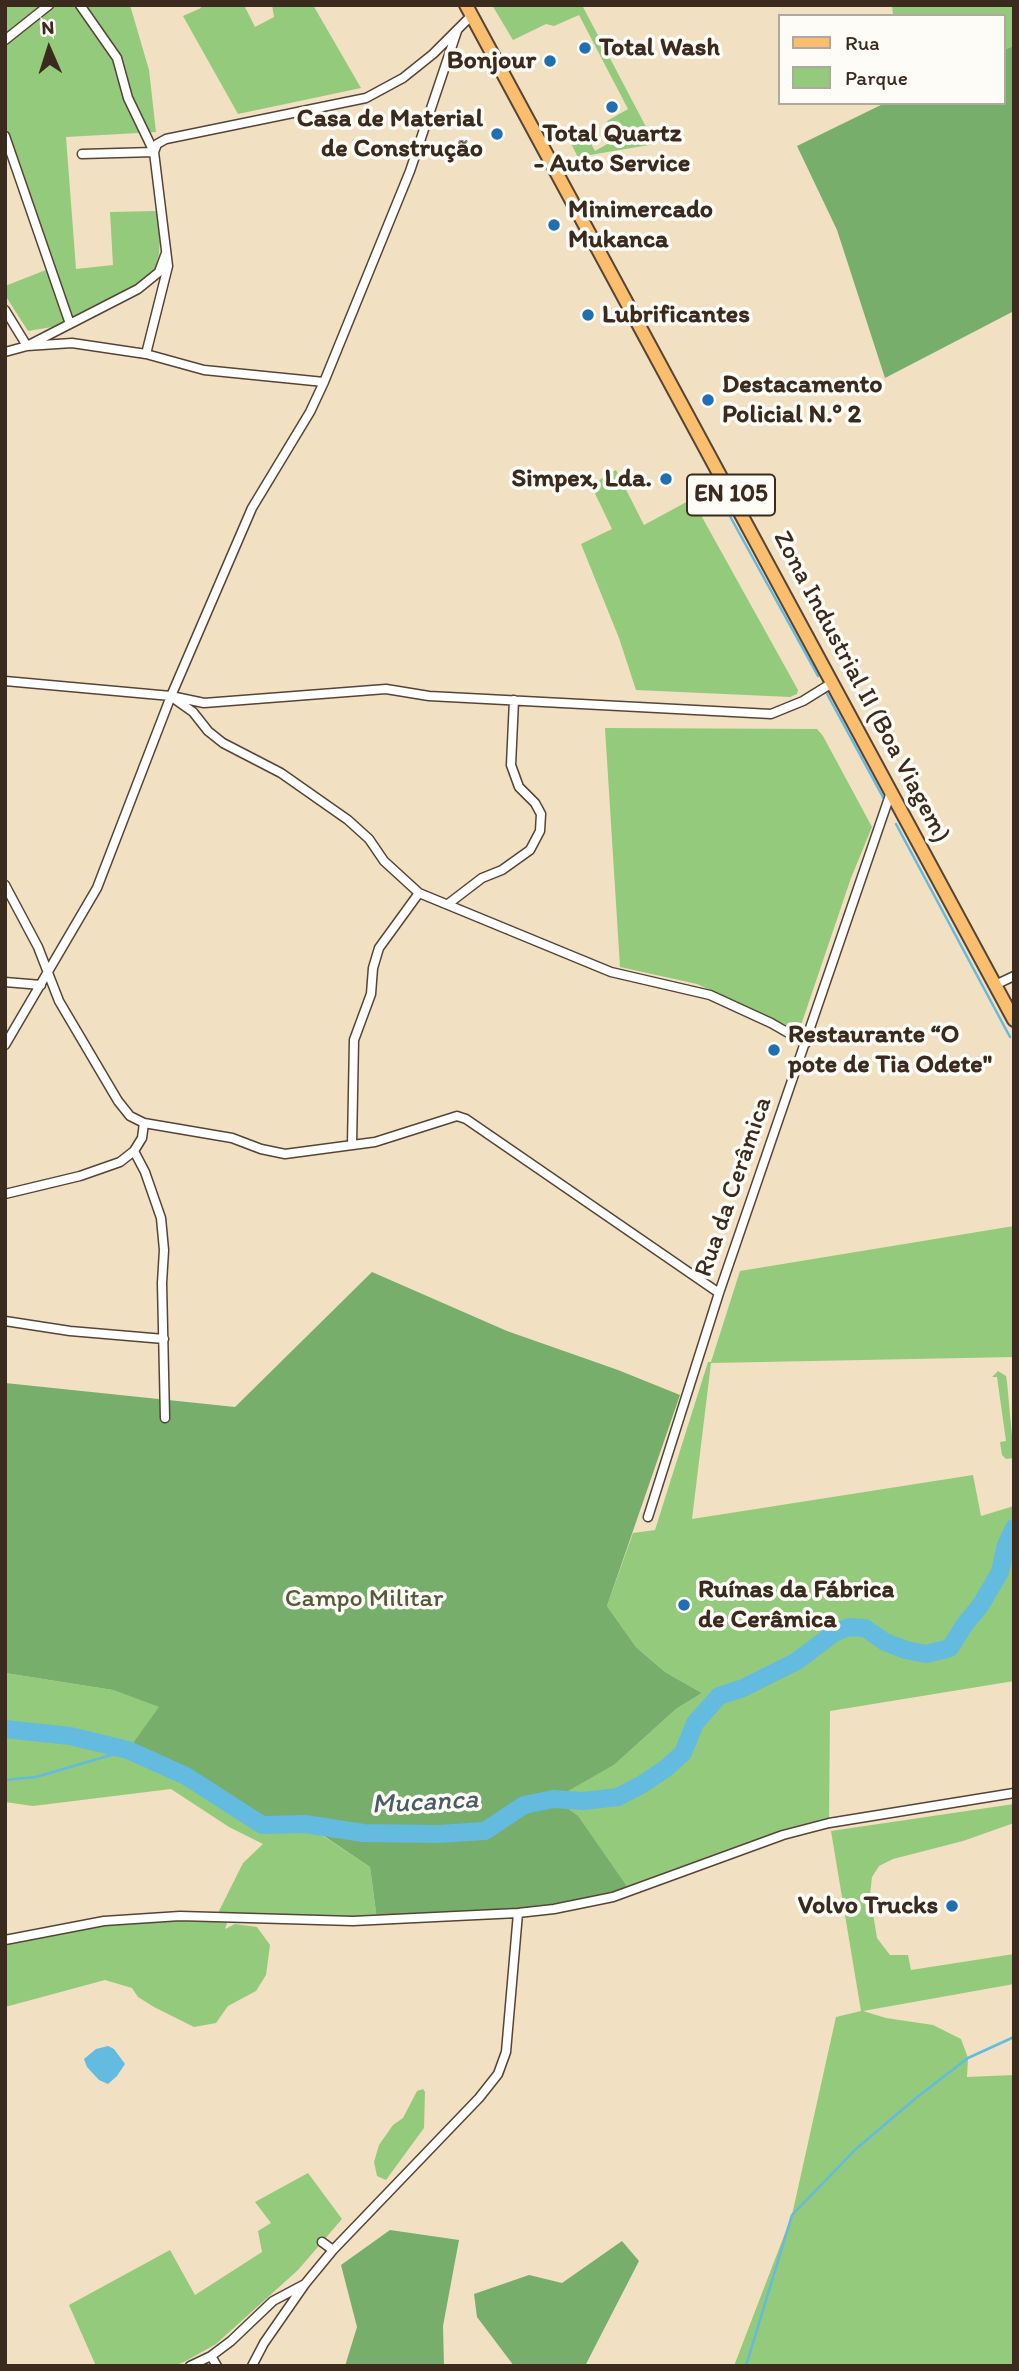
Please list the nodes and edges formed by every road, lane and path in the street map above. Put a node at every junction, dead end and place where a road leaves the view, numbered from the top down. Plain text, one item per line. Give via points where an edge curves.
1 (49, 5) edge
2 (80, 5) edge
3 (469, 10) edge
4 (457, 31) junction
5 (5, 40) edge
6 (5, 136) edge
7 (154, 152) junction
8 (82, 153) dead end
9 (167, 250) junction
10 (5, 310) edge
11 (70, 324) junction
12 (27, 346) junction
13 (5, 352) edge
14 (146, 354) junction
15 (324, 382) junction
16 (5, 681) edge
17 (832, 682) junction
18 (171, 696) junction
19 (514, 700) junction
20 (891, 792) junction
21 (5, 885) edge
22 (419, 893) junction
23 (448, 904) junction
24 (49, 972) junction
25 (1014, 976) edge
26 (5, 982) edge
27 (41, 985) junction
28 (995, 985) junction
29 (1014, 1020) edge
30 (10, 1029) edge
31 (806, 1043) junction
32 (5, 1045) edge
33 (144, 1123) junction
34 (352, 1145) junction
35 (134, 1151) junction
36 (5, 1194) edge
37 (719, 1293) junction
38 (5, 1321) edge
39 (164, 1339) junction
40 (165, 1418) dead end
41 (648, 1517) dead end
42 (1014, 1793) edge
43 (518, 1913) junction
44 (5, 1940) edge
45 (322, 2242) dead end
46 (333, 2250) junction
47 (305, 2284) junction
48 (211, 2356) junction
49 (190, 2366) edge
50 (217, 2366) edge
51 (252, 2366) edge

1 - 5 street
2 - 7 street via 117,58 128,98
3 - 4 street
3 - 17 main road, Zona Industrial II (Boa Viagem) / EN 105
4 - 7 street via 403,78 366,98 166,139
4 - 15 street via 410,171
6 - 11 street
7 - 8 street
7 - 9 street
9 - 11 street via 159,272 138,289
9 - 14 street via 166,278
10 - 12 street
11 - 12 street
12 - 13 street
12 - 14 street via 72,343
14 - 15 street via 204,370
15 - 18 street via 252,508
16 - 18 street
17 - 19 street via 771,714
17 - 20 main road, Zona Industrial II (Boa Viagem) / EN 105
18 - 19 street via 204,703 386,689
18 - 22 street via 223,743 281,773 348,820
18 - 24 street via 97,888
19 - 23 street via 511,765 519,788 541,814 540,831 530,850
20 - 28 main road, Zona Industrial II (Boa Viagem) / EN 105
20 - 31 street, Rua da Cerâmica
21 - 24 street
22 - 23 street
22 - 34 street via 379,948 373,968 371,994 354,1040
23 - 31 street via 611,972 710,995
24 - 27 street
24 - 33 street via 59,1001 118,1101 130,1116
25 - 28 street
26 - 27 street
27 - 30 street
28 - 29 main road, EN 105
30 - 32 street
31 - 37 street, Rua da Cerâmica
33 - 34 street via 232,1138 285,1154
33 - 35 street
34 - 37 street via 375,1142 444,1118 466,1119
35 - 36 street via 120,1162 80,1176
35 - 39 street via 161,1218
37 - 41 street, Rua da Cerâmica
38 - 39 street
39 - 40 street
42 - 43 street via 829,1823 783,1835 613,1897
43 - 44 street via 353,1921 180,1916 104,1921
43 - 46 street via 506,2052 498,2074
45 - 46 street
46 - 47 street
47 - 48 street via 273,2301
47 - 51 street
48 - 49 street
48 - 50 street

